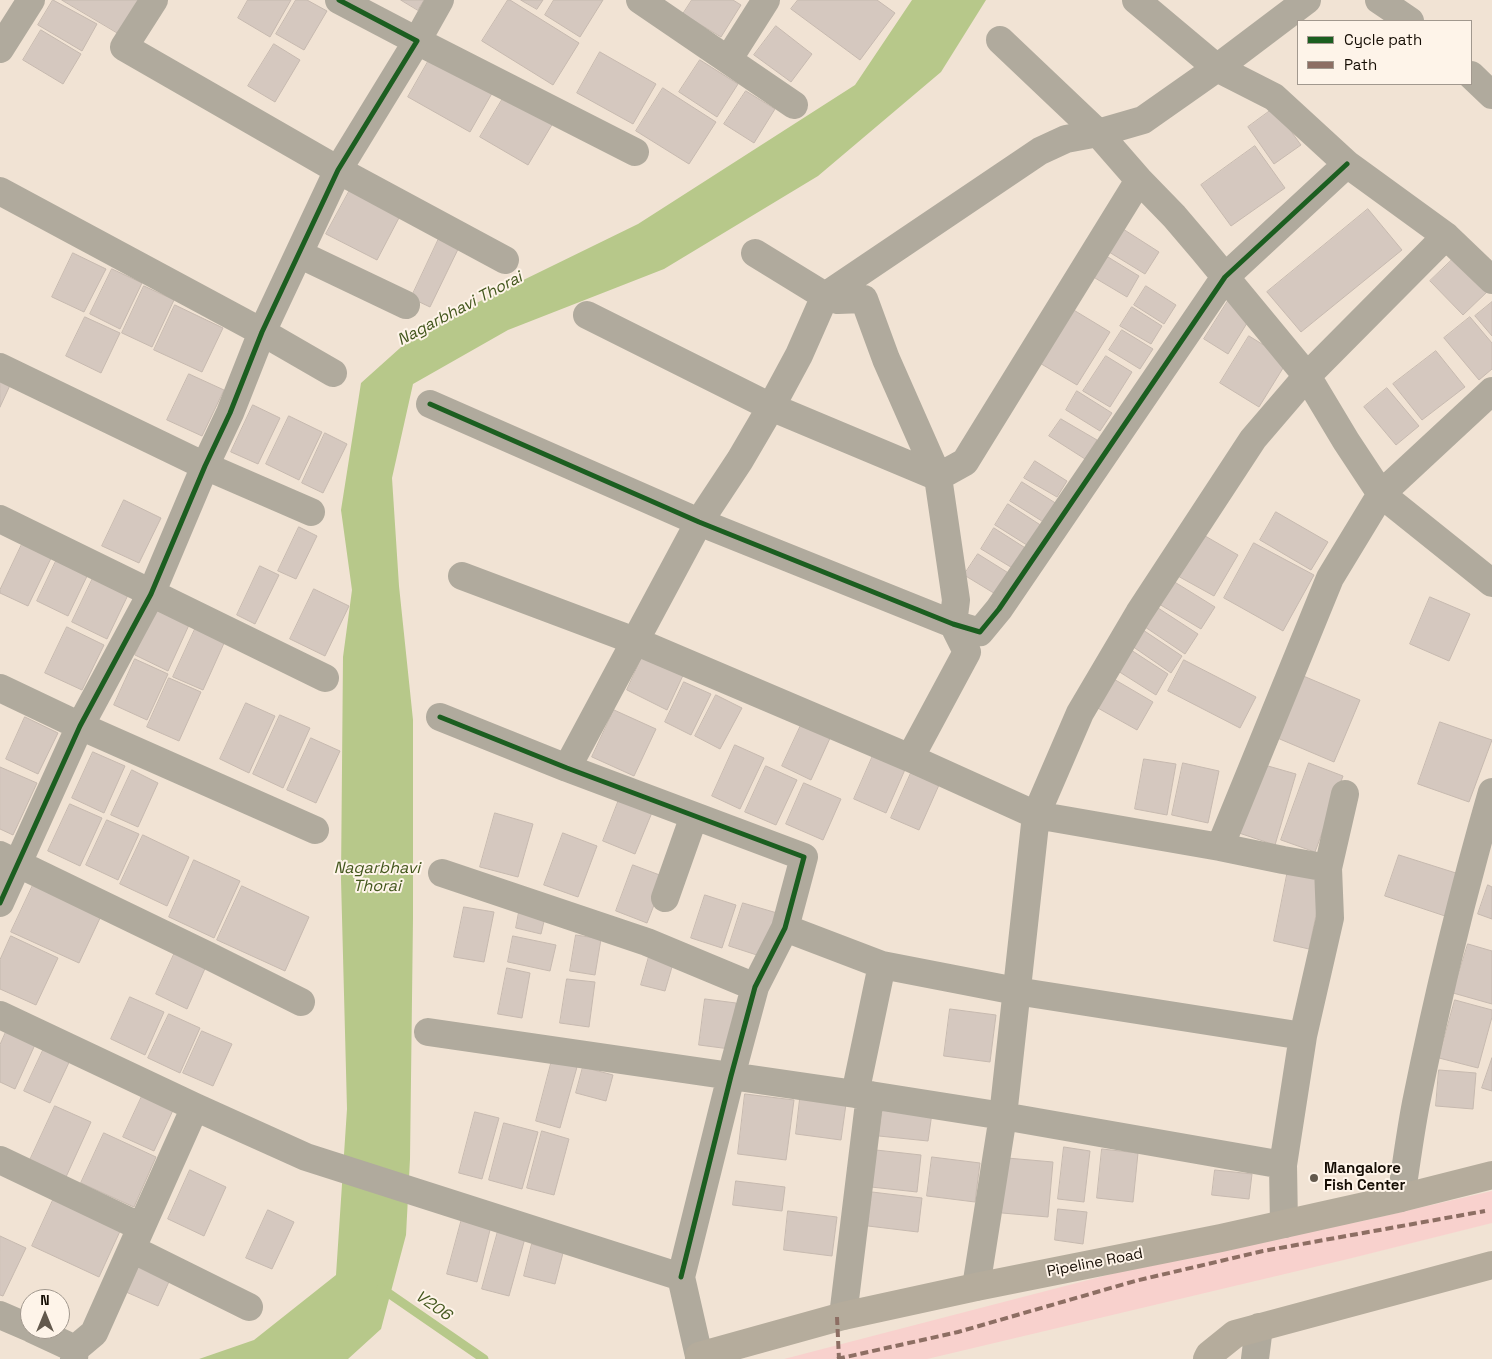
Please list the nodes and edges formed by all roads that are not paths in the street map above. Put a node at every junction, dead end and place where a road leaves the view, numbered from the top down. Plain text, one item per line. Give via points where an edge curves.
1 (31, 0) edge
2 (154, 0) edge
3 (339, 0) edge
4 (440, 0) edge
5 (640, 0) edge
6 (766, 0) edge
7 (1136, 0) edge
8 (1306, 0) edge
9 (1379, 0) edge
10 (1409, 20) edge
11 (417, 40) junction
12 (1000, 40) dead end
13 (0, 49) edge
14 (728, 60) junction
15 (1217, 68) junction
16 (1472, 76) edge
17 (1492, 95) edge
18 (794, 105) dead end
19 (1098, 133) junction
20 (635, 152) dead end
21 (1347, 164) junction
22 (338, 170) junction
23 (1139, 180) junction
24 (0, 191) edge
25 (1446, 236) junction
26 (755, 252) dead end
27 (299, 254) junction
28 (505, 260) dead end
29 (1225, 277) junction
30 (1492, 280) edge
31 (825, 296) junction
32 (406, 305) dead end
33 (587, 315) dead end
34 (262, 332) junction
35 (0, 367) edge
36 (333, 373) dead end
37 (1307, 376) junction
38 (1492, 391) edge
39 (430, 404) dead end
40 (771, 407) junction
41 (205, 466) junction
42 (938, 477) junction
43 (1381, 494) junction
44 (311, 512) dead end
45 (0, 519) edge
46 (700, 522) junction
47 (462, 576) dead end
48 (1492, 583) edge
49 (151, 594) junction
50 (953, 624) junction
51 (635, 641) junction
52 (326, 678) dead end
53 (0, 688) edge
54 (440, 717) dead end
55 (80, 726) junction
56 (910, 758) junction
57 (567, 768) junction
58 (1492, 792) edge
59 (1344, 794) dead end
60 (1036, 815) junction
61 (694, 816) junction
62 (315, 830) dead end
63 (1220, 847) junction
64 (9, 859) edge
65 (1328, 868) junction
66 (442, 873) dead end
67 (665, 898) dead end
68 (0, 903) edge
69 (785, 928) junction
70 (882, 965) junction
71 (755, 987) junction
72 (1016, 991) junction
73 (301, 1002) dead end
74 (0, 1015) edge
75 (428, 1032) dead end
76 (1303, 1036) junction
77 (731, 1076) junction
78 (863, 1094) junction
79 (195, 1107) junction
80 (1003, 1116) junction
81 (0, 1160) edge
82 (1283, 1165) junction
83 (1492, 1175) edge
84 (1401, 1198) junction
85 (1284, 1224) junction
86 (136, 1238) junction
87 (1492, 1265) edge
88 (681, 1277) junction
89 (976, 1287) junction
90 (249, 1307) dead end
91 (0, 1315) edge
92 (843, 1316) junction
93 (20, 1324) edge
94 (1258, 1326) junction
95 (49, 1339) edge
96 (75, 1354) edge
97 (700, 1357) edge
98 (1207, 1359) edge
99 (1255, 1359) edge

1 - 13 street
2 - 22 street via 124,48
3 - 11 street
4 - 11 street
5 - 14 street
6 - 14 street
7 - 15 street
8 - 15 street
9 - 10 street
11 - 20 street
11 - 22 street
12 - 19 street
14 - 18 street
15 - 19 street via 1142,120
15 - 21 street via 1274,97
16 - 17 street
19 - 23 street
19 - 31 street via 1066,139 1040,151
21 - 25 street
21 - 29 street
22 - 27 street
22 - 28 street
23 - 29 street
23 - 42 street via 965,462
24 - 34 street
25 - 30 street
25 - 37 street
26 - 31 street
27 - 32 street
27 - 34 street
29 - 37 street
29 - 50 street via 999,609 980,632
31 - 40 street
31 - 42 street via 838,300 864,299 886,359
33 - 40 street
34 - 36 street
34 - 41 street
35 - 41 street
37 - 43 street
37 - 60 street via 1253,439 1139,613 1080,713
38 - 43 street
39 - 46 street
40 - 42 street
40 - 46 street
41 - 44 street
41 - 49 street
42 - 50 street via 956,600
43 - 48 street
43 - 63 street via 1330,578
45 - 49 street
46 - 50 street
46 - 51 street
47 - 51 street
49 - 52 street
49 - 55 street
50 - 56 street via 967,652
51 - 56 street
51 - 57 street
53 - 55 street
54 - 57 street
55 - 62 street
55 - 64 street
56 - 60 street
57 - 61 street
58 - 84 street via 1438,1002 1416,1105
59 - 65 street
60 - 63 street
60 - 72 street
61 - 67 street
61 - 69 street via 804,857
63 - 65 street
64 - 68 street
64 - 73 street
65 - 76 street via 1330,918
66 - 71 street via 647,942
69 - 70 street
69 - 71 street
70 - 72 street
70 - 78 street
71 - 77 street
72 - 76 street
72 - 80 street
74 - 79 street
75 - 77 street
76 - 82 street
77 - 78 street
77 - 88 street
78 - 80 street
78 - 92 street
79 - 86 street
79 - 88 street via 306,1157
80 - 82 street
80 - 89 street
81 - 86 street
82 - 85 street
83 - 84 main road, Pipeline Road
84 - 85 main road, Pipeline Road
85 - 89 main road, Pipeline Road
86 - 90 street
86 - 96 street via 94,1333
87 - 94 main road
88 - 97 street
89 - 92 main road, Pipeline Road
91 - 93 street
92 - 97 main road, Pipeline Road
94 - 98 main road via 1235,1334
94 - 99 street
95 - 96 street

